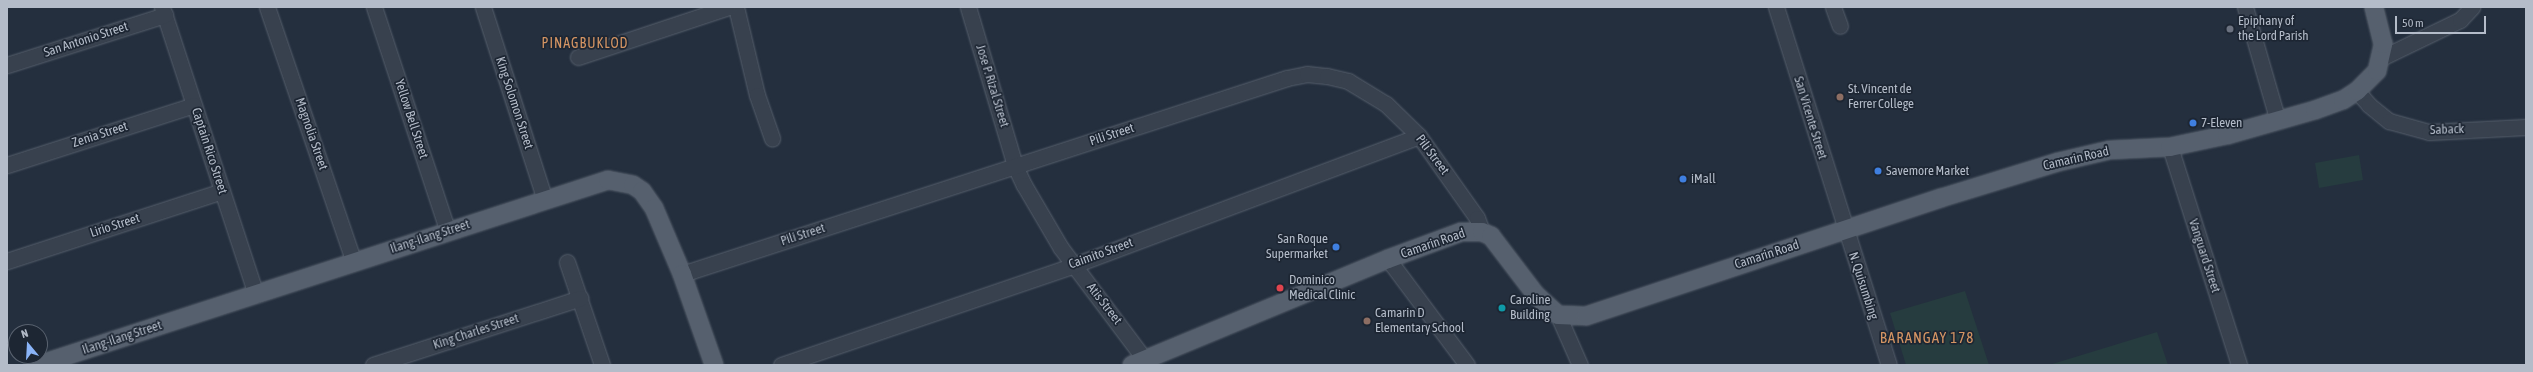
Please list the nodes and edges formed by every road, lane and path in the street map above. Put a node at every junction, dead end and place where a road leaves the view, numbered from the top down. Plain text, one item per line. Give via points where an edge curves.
1 (267, 7) edge
2 (374, 7) edge
3 (483, 7) edge
4 (728, 7) edge
5 (736, 7) edge
6 (968, 7) edge
7 (1776, 7) edge
8 (1834, 7) edge
9 (2245, 7) edge
10 (2374, 7) edge
11 (2472, 7) edge
12 (163, 11) edge
13 (1840, 26) dead end
14 (578, 57) dead end
15 (2381, 58) junction
16 (7, 65) edge
17 (2357, 91) junction
18 (194, 105) junction
19 (2278, 120) junction
20 (2526, 127) edge
21 (1419, 136) junction
22 (772, 138) dead end
23 (2170, 147) junction
24 (7, 164) edge
25 (1015, 166) junction
26 (222, 191) junction
27 (545, 200) junction
28 (1844, 229) junction
29 (448, 232) junction
30 (1482, 232) junction
31 (1388, 259) junction
32 (7, 260) edge
33 (354, 262) junction
34 (567, 262) dead end
35 (1074, 265) junction
36 (682, 274) junction
37 (256, 295) junction
38 (580, 298) junction
39 (1558, 315) junction
40 (1143, 363) edge
41 (38, 365) edge
42 (373, 365) edge
43 (602, 365) edge
44 (714, 365) edge
45 (781, 365) edge
46 (1467, 365) edge
47 (1580, 365) edge
48 (1889, 365) edge
49 (2239, 365) edge

1 - 33 street, Magnolia Street
2 - 29 street, Yellow Bell Street
3 - 27 street, King Solomon Street
4 - 14 street
5 - 22 street via 757,95
6 - 25 street, Jose P. Rizal Street
7 - 28 street, San Vicente Street
8 - 13 street
9 - 19 street
10 - 15 main road, Camarin Road via 2381,32
11 - 15 street via 2460,20
12 - 16 street, San Antonio Street
12 - 18 street, Captain Rico Street
15 - 17 main road, Camarin Road via 2376,71
17 - 19 main road, Camarin Road via 2329,106
17 - 20 street, Saback via 2369,105 2389,121 2429,132
18 - 24 street, Zenia Street
18 - 26 street, Captain Rico Street
19 - 23 main road, Camarin Road via 2228,135
21 - 25 street, Pili Street via 1386,104 1365,89 1341,79 1307,74 1287,78
21 - 30 street, Pili Street via 1477,218
21 - 35 street, Caimito Street
23 - 28 main road, Camarin Road via 2110,150 2081,155
23 - 49 street, Vanguard Street
25 - 35 street, Atis Street via 1038,211
25 - 36 street, Pili Street
26 - 32 street, Lirio Street
26 - 37 street, Captain Rico Street
27 - 29 main road, Ilang-ilang Street
27 - 36 main road, Ilang-ilang Street via 608,180 633,185 642,191 654,208
28 - 39 main road, Camarin Road via 1591,314
28 - 48 street, N. Quisumbing
29 - 33 main road, Ilang-ilang Street
30 - 31 main road, Camarin Road via 1461,232
30 - 39 main road, Camarin Road via 1499,244 1536,295
31 - 40 main road, Camarin Road
31 - 46 street
33 - 37 main road, Ilang-ilang Street
34 - 38 street
35 - 40 street, Atis Street
35 - 45 street, Caimito Street
36 - 44 main road, Ilang-ilang Street
37 - 41 main road, Ilang-ilang Street
38 - 42 street, King Charles Street
38 - 43 street
39 - 47 street

